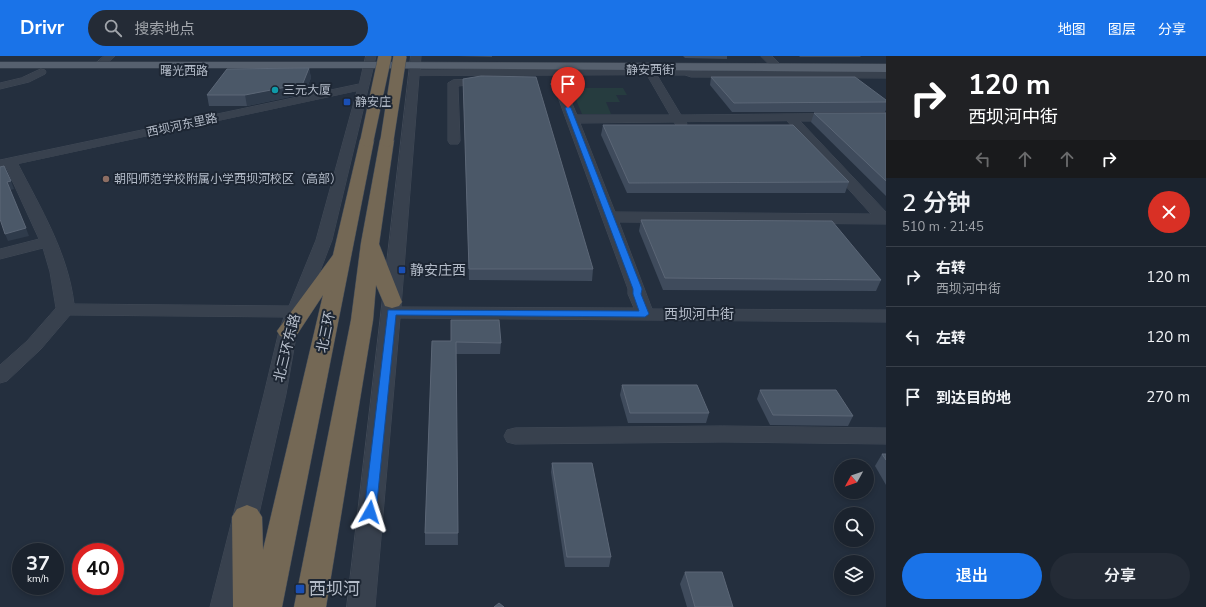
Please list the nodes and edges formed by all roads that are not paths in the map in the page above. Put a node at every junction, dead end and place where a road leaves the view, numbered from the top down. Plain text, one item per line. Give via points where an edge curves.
1 (110, 56) edge
2 (385, 56) edge
3 (400, 56) edge
4 (766, 56) edge
5 (369, 64) edge
6 (0, 65) edge
7 (99, 65) junction
8 (415, 66) edge
9 (574, 66) junction
10 (777, 66) junction
11 (886, 68) edge
12 (649, 71) junction
13 (0, 72) edge
14 (41, 72) junction
15 (886, 74) edge
16 (558, 76) junction
17 (0, 86) edge
18 (362, 91) junction
19 (412, 98) junction
20 (886, 117) edge
21 (791, 118) junction
22 (572, 119) junction
23 (679, 121) junction
24 (454, 141) dead end
25 (5, 163) edge
26 (610, 217) junction
27 (885, 219) edge
28 (49, 241) junction
29 (370, 243) junction
30 (344, 249) junction
31 (0, 254) edge
32 (392, 307) junction
33 (65, 309) junction
34 (645, 314) junction
35 (886, 316) edge
36 (292, 322) junction
37 (0, 376) edge
38 (515, 436) dead end
39 (886, 436) edge
40 (247, 517) junction
41 (224, 607) edge
42 (249, 607) edge
43 (266, 607) edge
44 (310, 607) edge
45 (361, 607) edge

1 - 7 street
2 - 30 highway, 北三环, bridge
3 - 29 highway, bridge
4 - 10 street
5 - 7 main road, 曙光西路
5 - 8 main road
5 - 14 main road, 曙光西路
5 - 18 street, 北三环东路
6 - 7 main road, 曙光西路
8 - 9 main road, 静安西街
8 - 16 main road, 静安西街
8 - 19 street
9 - 10 main road, 静安西街
9 - 16 street
10 - 11 main road, 静安西街
10 - 16 street
11 - 12 main road, 静安西街
12 - 15 street
12 - 16 main road, 静安西街
12 - 23 street
13 - 14 main road, 曙光西路
14 - 17 street via 25,80
16 - 22 street
16 - 24 street via 529,82 453,83
18 - 19 street, 西坝河东里路
18 - 25 street, 西坝河东里路
18 - 36 street, 北三环东路 via 324,240
19 - 32 street
20 - 21 street
21 - 23 street
21 - 27 street
22 - 23 street
22 - 26 street
25 - 28 street
26 - 27 street
26 - 34 street
28 - 31 street
28 - 33 street via 64,293
29 - 32 highway
29 - 44 highway via 362,320
30 - 36 highway
30 - 43 highway, 北三环
32 - 34 street, 西坝河中街
32 - 45 street
33 - 36 street
33 - 37 street via 34,345
34 - 35 street, 西坝河中街
36 - 40 street, 北三环东路
38 - 39 street
40 - 41 street, 北三环东路
40 - 42 highway

